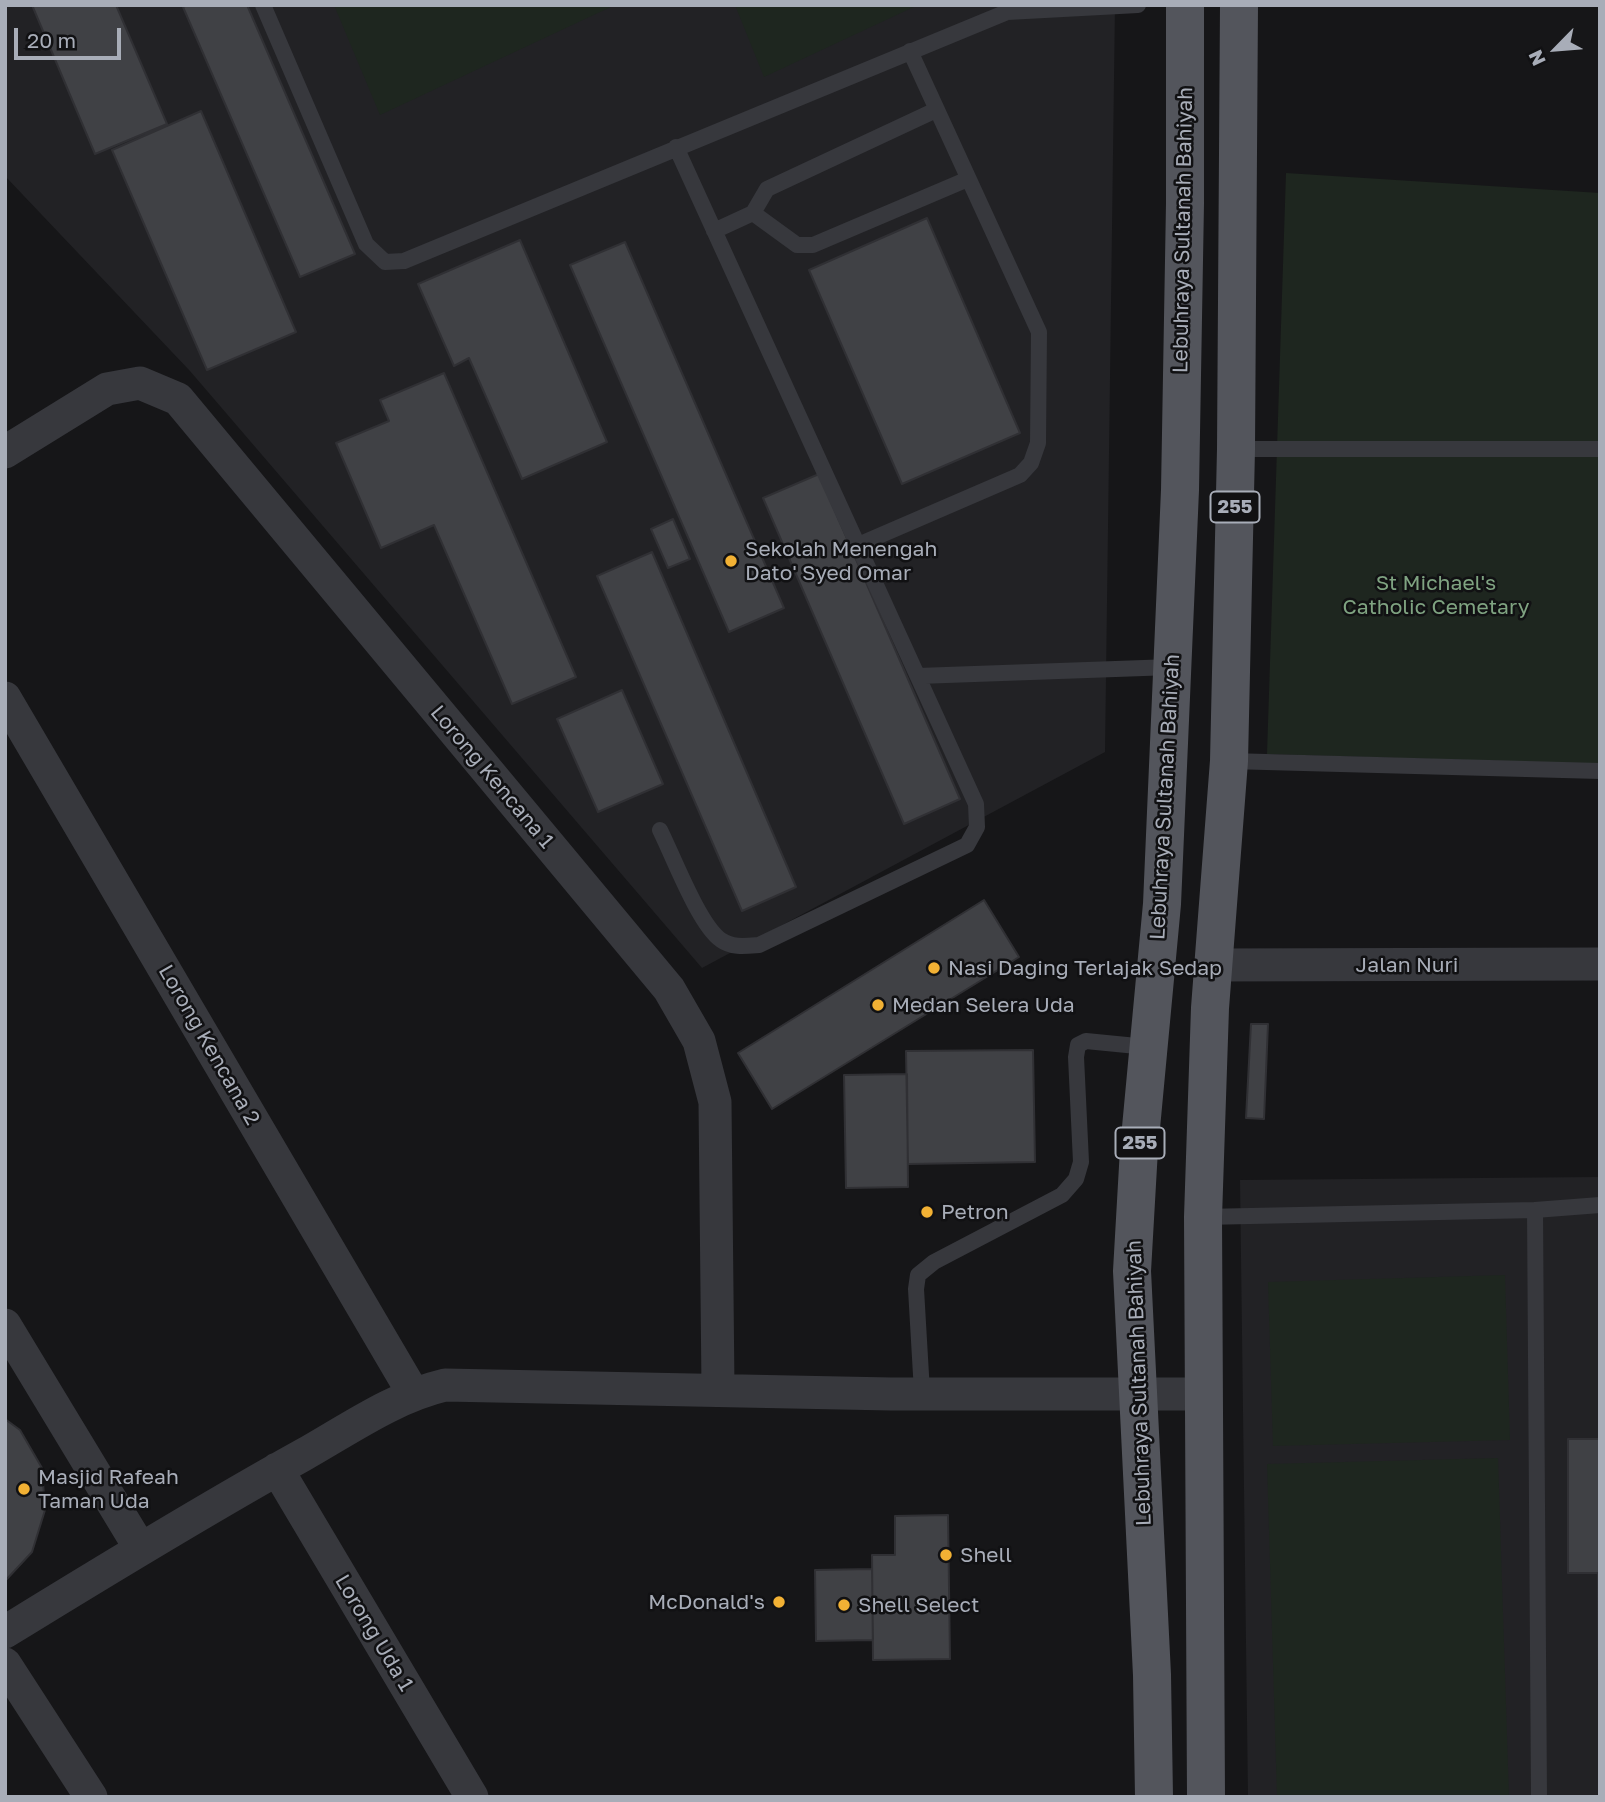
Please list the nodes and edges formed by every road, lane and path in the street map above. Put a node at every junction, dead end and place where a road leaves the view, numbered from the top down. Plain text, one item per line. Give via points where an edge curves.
1 (263, 5) edge
2 (1138, 5) edge
3 (1185, 5) edge
4 (1239, 5) edge
5 (910, 51) junction
6 (936, 110) junction
7 (676, 147) junction
8 (968, 178) junction
9 (753, 213) junction
10 (714, 231) junction
11 (1236, 449) junction
12 (1600, 449) edge
13 (5, 452) edge
14 (858, 545) junction
15 (1172, 667) junction
16 (918, 676) junction
17 (5, 698) edge
18 (1229, 761) junction
19 (1600, 771) edge
20 (660, 830) dead end
21 (1600, 964) edge
22 (1213, 965) junction
23 (1147, 1047) junction
24 (1600, 1205) edge
25 (1535, 1210) junction
26 (1202, 1217) junction
27 (5, 1325) edge
28 (718, 1388) junction
29 (922, 1392) junction
30 (1137, 1392) junction
31 (413, 1393) junction
32 (1204, 1394) junction
33 (277, 1469) junction
34 (140, 1548) junction
35 (5, 1632) edge
36 (5, 1664) edge
37 (91, 1797) edge
38 (472, 1797) edge
39 (1154, 1797) edge
40 (1206, 1797) edge
41 (1539, 1797) edge

1 - 7 lane via 366,244 385,262 404,261
2 - 5 lane via 1007,12
3 - 15 main road, Lebuhraya Sultanah Bahiyah / 255 via 1180,490
4 - 11 main road, 255
5 - 6 lane
5 - 7 lane
6 - 8 lane
6 - 9 lane via 767,189
7 - 10 lane
8 - 9 lane via 813,245 797,245
8 - 14 lane via 1039,332 1038,443 1031,463 1020,475
9 - 10 lane
10 - 14 lane
11 - 12 lane
11 - 18 main road, 255
13 - 28 street, Lorong Kencana 1 via 107,389 140,383 178,399 669,989 699,1041 715,1102
14 - 16 lane
15 - 16 lane
15 - 23 main road, Lebuhraya Sultanah Bahiyah / 255 via 1161,904
16 - 20 lane via 976,804 977,827 967,845 759,945 741,947 723,942 708,928
17 - 31 street, Lorong Kencana 2
18 - 19 lane
18 - 22 main road, 255
21 - 22 street, Jalan Nuri
22 - 26 main road, 255
23 - 29 lane via 1086,1041 1078,1045 1080,1162 1076,1180 1062,1195 934,1262 918,1275
23 - 30 main road, Lebuhraya Sultanah Bahiyah / 255 via 1132,1271
24 - 25 lane
25 - 26 lane
25 - 41 lane
26 - 32 main road, 255
27 - 34 street
28 - 29 street
28 - 31 street via 445,1385
29 - 30 street
30 - 32 street
30 - 39 main road, Lebuhraya Sultanah Bahiyah / 255
31 - 33 street
32 - 40 main road, 255
33 - 34 street
33 - 38 street, Lorong Uda 1
34 - 35 street
36 - 37 street

